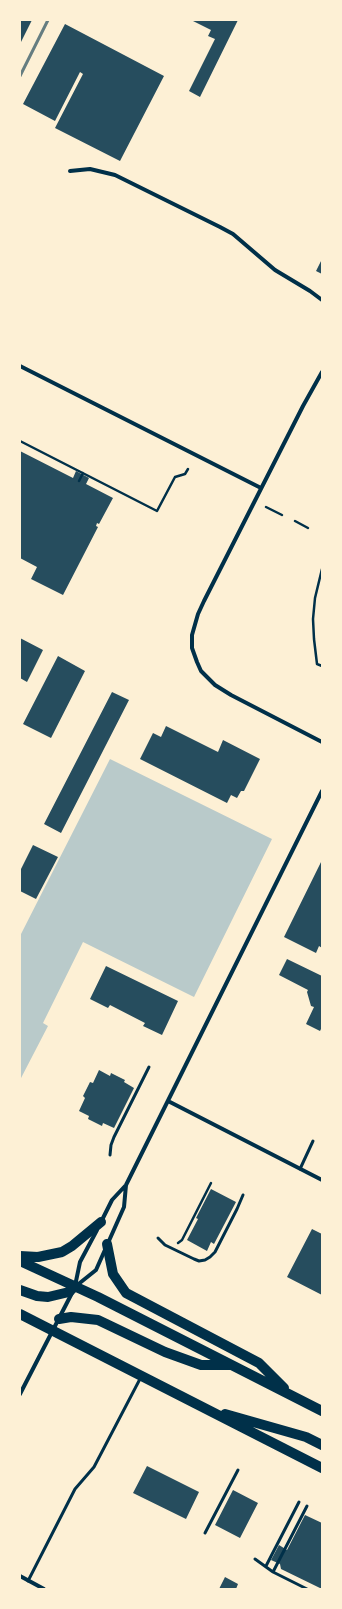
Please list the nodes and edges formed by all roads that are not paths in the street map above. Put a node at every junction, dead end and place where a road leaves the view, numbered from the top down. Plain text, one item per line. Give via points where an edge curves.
1 (70, 171) dead end
2 (322, 300) edge
3 (20, 366) edge
4 (322, 372) edge
5 (262, 488) junction
6 (322, 742) edge
7 (322, 791) edge
8 (149, 1067) dead end
9 (168, 1101) junction
10 (313, 1141) dead end
11 (110, 1155) dead end
12 (300, 1169) junction
13 (322, 1180) edge
14 (126, 1185) junction
15 (243, 1195) dead end
16 (101, 1222) junction
17 (158, 1238) dead end
18 (107, 1244) junction
19 (20, 1256) edge
20 (20, 1261) edge
21 (76, 1286) junction
22 (20, 1290) edge
23 (20, 1314) edge
24 (59, 1319) junction
25 (53, 1331) junction
26 (232, 1365) junction
27 (142, 1376) junction
28 (20, 1394) edge
29 (292, 1395) junction
30 (202, 1407) junction
31 (322, 1411) edge
32 (322, 1445) edge
33 (322, 1468) edge
34 (238, 1470) dead end
35 (299, 1502) dead end
36 (307, 1506) dead end
37 (205, 1533) dead end
38 (255, 1559) dead end
39 (266, 1566) junction
40 (273, 1572) junction
41 (20, 1576) edge
42 (28, 1581) junction
43 (44, 1589) edge
44 (307, 1589) edge

1 - 2 street via 90,169 115,175 220,227 233,234 275,270
3 - 5 street
4 - 5 street
5 - 6 street via 198,614 192,635 192,648 207,678 222,690
7 - 9 street
8 - 11 lane via 114,1137
9 - 12 street
9 - 14 street
10 - 12 lane
12 - 13 street
14 - 16 street via 112,1200
14 - 18 street via 124,1207
15 - 17 lane via 215,1252 205,1260 194,1259 166,1245
16 - 19 main road via 62,1252 38,1257
16 - 21 street via 80,1262
18 - 21 street via 96,1270
18 - 29 main road via 113,1274 126,1293 259,1364
20 - 21 main road
21 - 22 main road via 68,1292 48,1297
21 - 24 street
21 - 26 main road
23 - 25 main road
24 - 25 street
24 - 26 main road via 71,1317 98,1320 165,1352 201,1365
25 - 27 main road
25 - 28 street
26 - 29 main road
27 - 30 main road
27 - 42 lane via 94,1467 75,1489
29 - 31 main road
30 - 32 main road via 306,1437
30 - 33 main road
34 - 37 lane
35 - 39 lane
36 - 40 lane
38 - 39 lane
39 - 40 lane
40 - 44 lane
41 - 42 street
42 - 43 street

